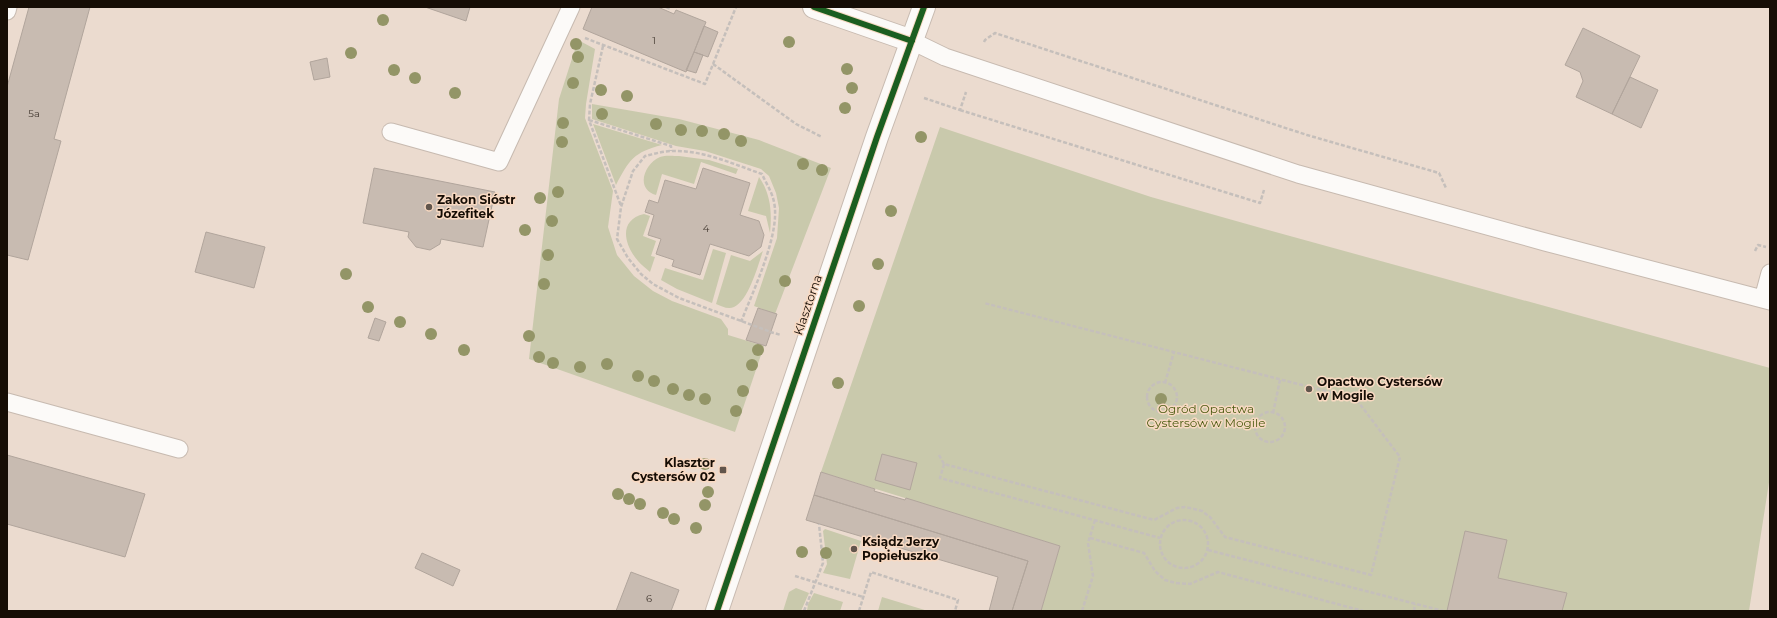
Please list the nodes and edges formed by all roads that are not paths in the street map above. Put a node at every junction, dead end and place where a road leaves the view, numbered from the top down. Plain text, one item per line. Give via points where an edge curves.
1 (8, 7) edge
2 (571, 7) edge
3 (814, 7) edge
4 (924, 7) edge
5 (7, 11) edge
6 (912, 40) junction
7 (391, 132) dead end
8 (1770, 273) edge
9 (1766, 300) edge
10 (7, 402) edge
11 (179, 449) dead end
12 (717, 611) edge

1 - 5 lane
2 - 7 lane via 499,162
3 - 6 street
4 - 6 street, Klasztorna
6 - 9 lane via 945,57 1298,174
6 - 12 street, Klasztorna
8 - 9 lane
10 - 11 lane

